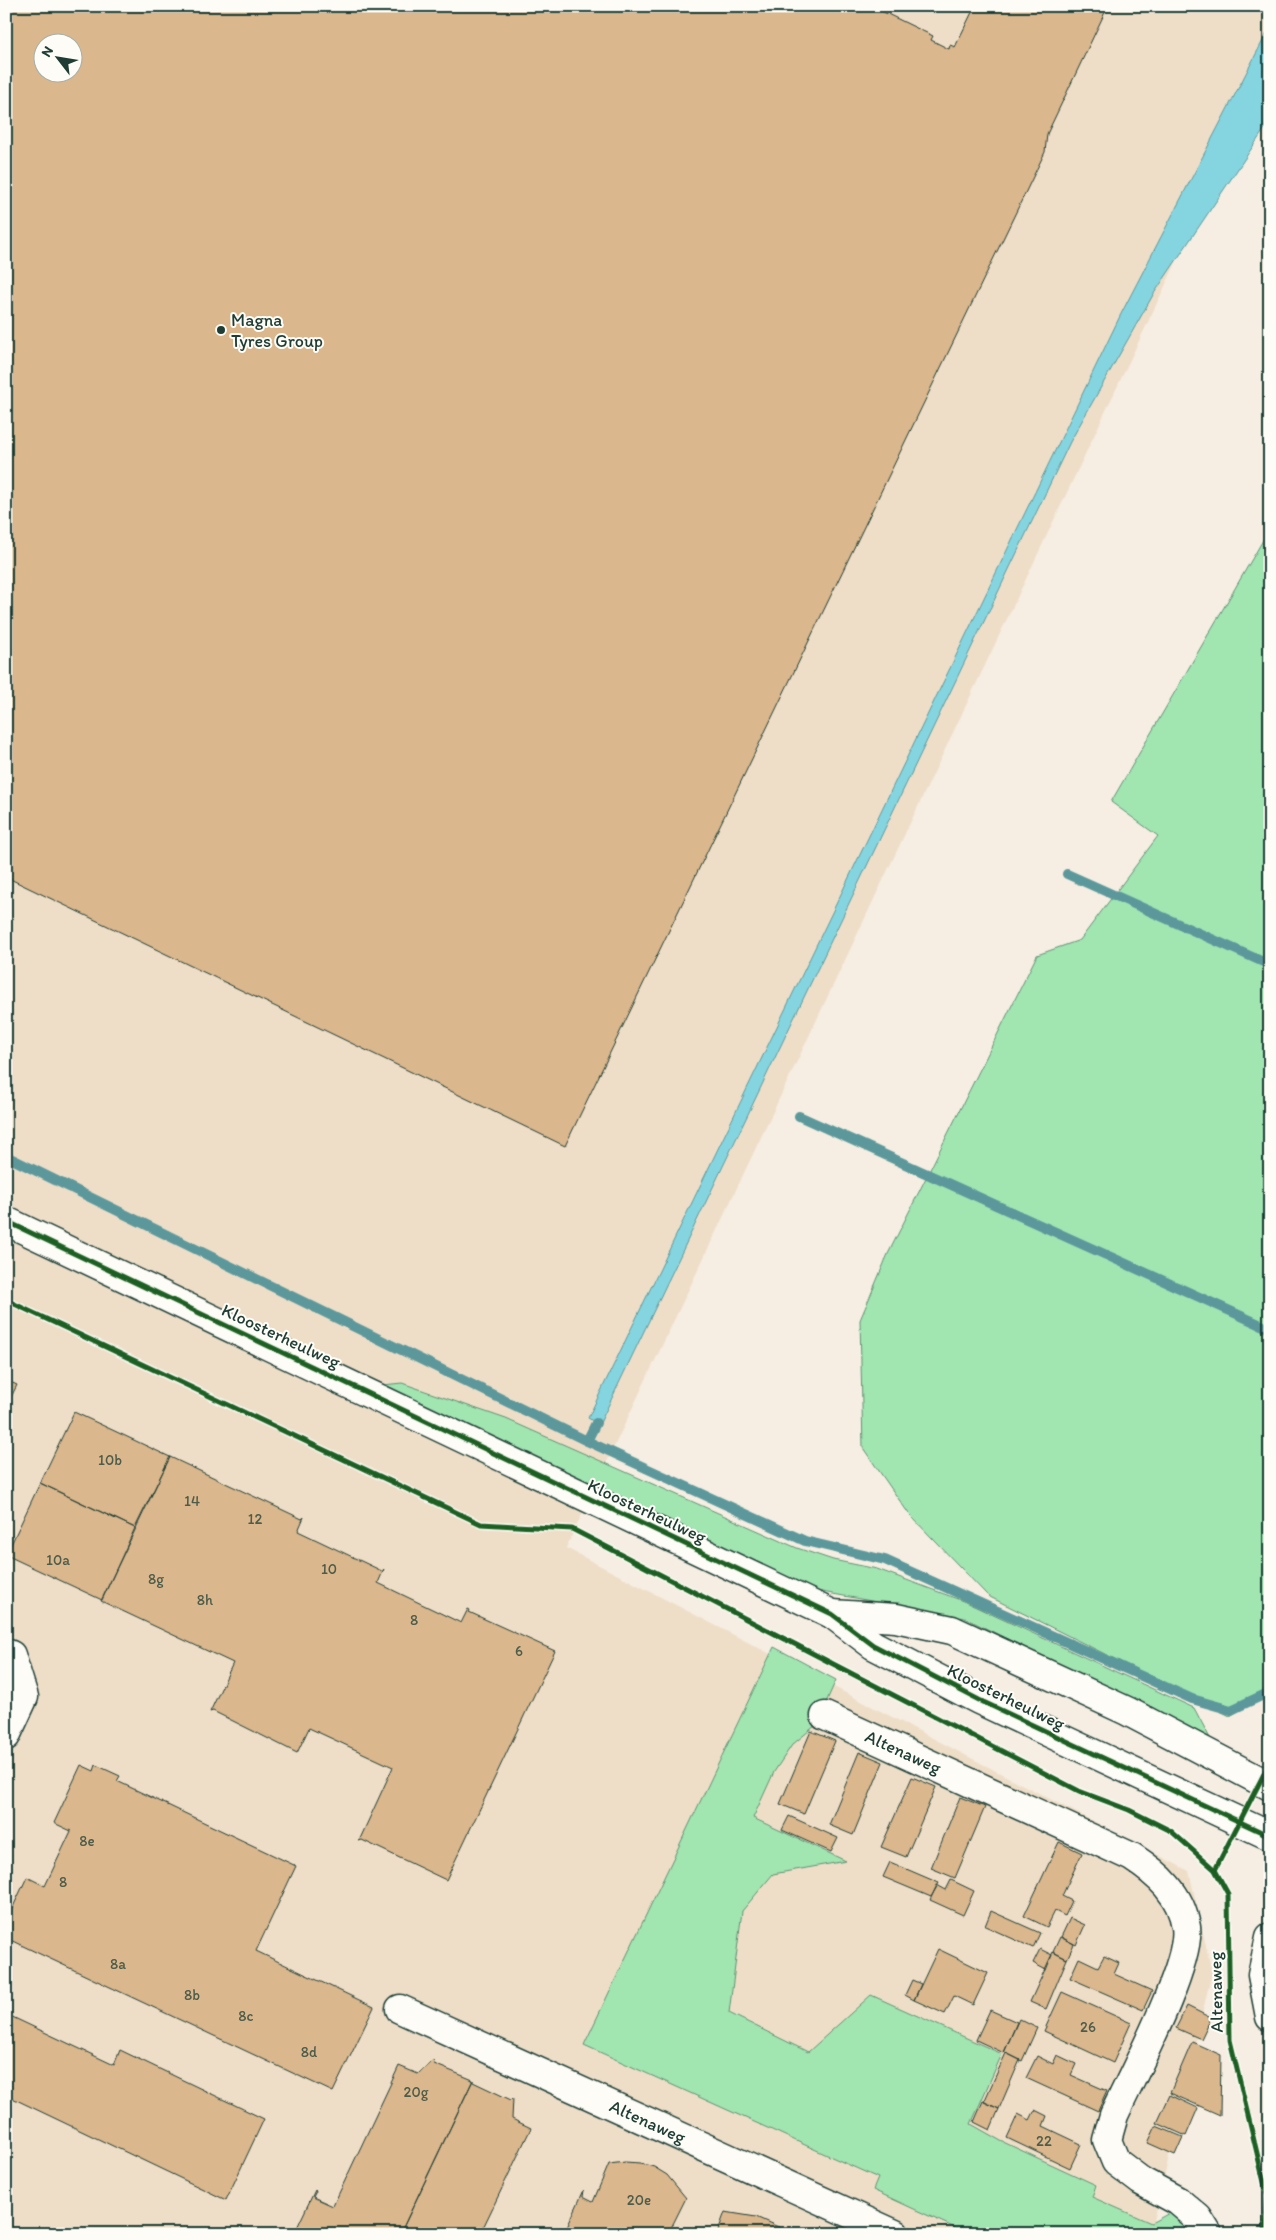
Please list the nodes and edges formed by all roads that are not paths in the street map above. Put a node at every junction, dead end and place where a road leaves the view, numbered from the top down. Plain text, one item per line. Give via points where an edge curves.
1 (6, 1221) edge
2 (832, 1614) junction
3 (6, 1653) edge
4 (825, 1716) dead end
5 (6, 1736) edge
6 (1270, 1786) edge
7 (1270, 1836) edge
8 (1270, 1937) edge
9 (400, 2009) dead end
10 (1270, 2018) edge
11 (893, 2233) edge
12 (1208, 2234) edge

1 - 2 street, Kloosterheulweg
2 - 6 street, Kloosterheulweg via 896,1618 952,1630 1127,1711
2 - 7 street, Kloosterheulweg via 873,1645 979,1700
3 - 5 street via 11,1655 24,1697
4 - 12 street, Altenaweg via 1132,1857 1156,1873 1171,1889 1187,1928 1181,1968 1114,2115 1107,2140 1116,2162 1141,2181 1178,2201 1198,2218
8 - 10 street via 1262,1975
9 - 11 street, Altenaweg

